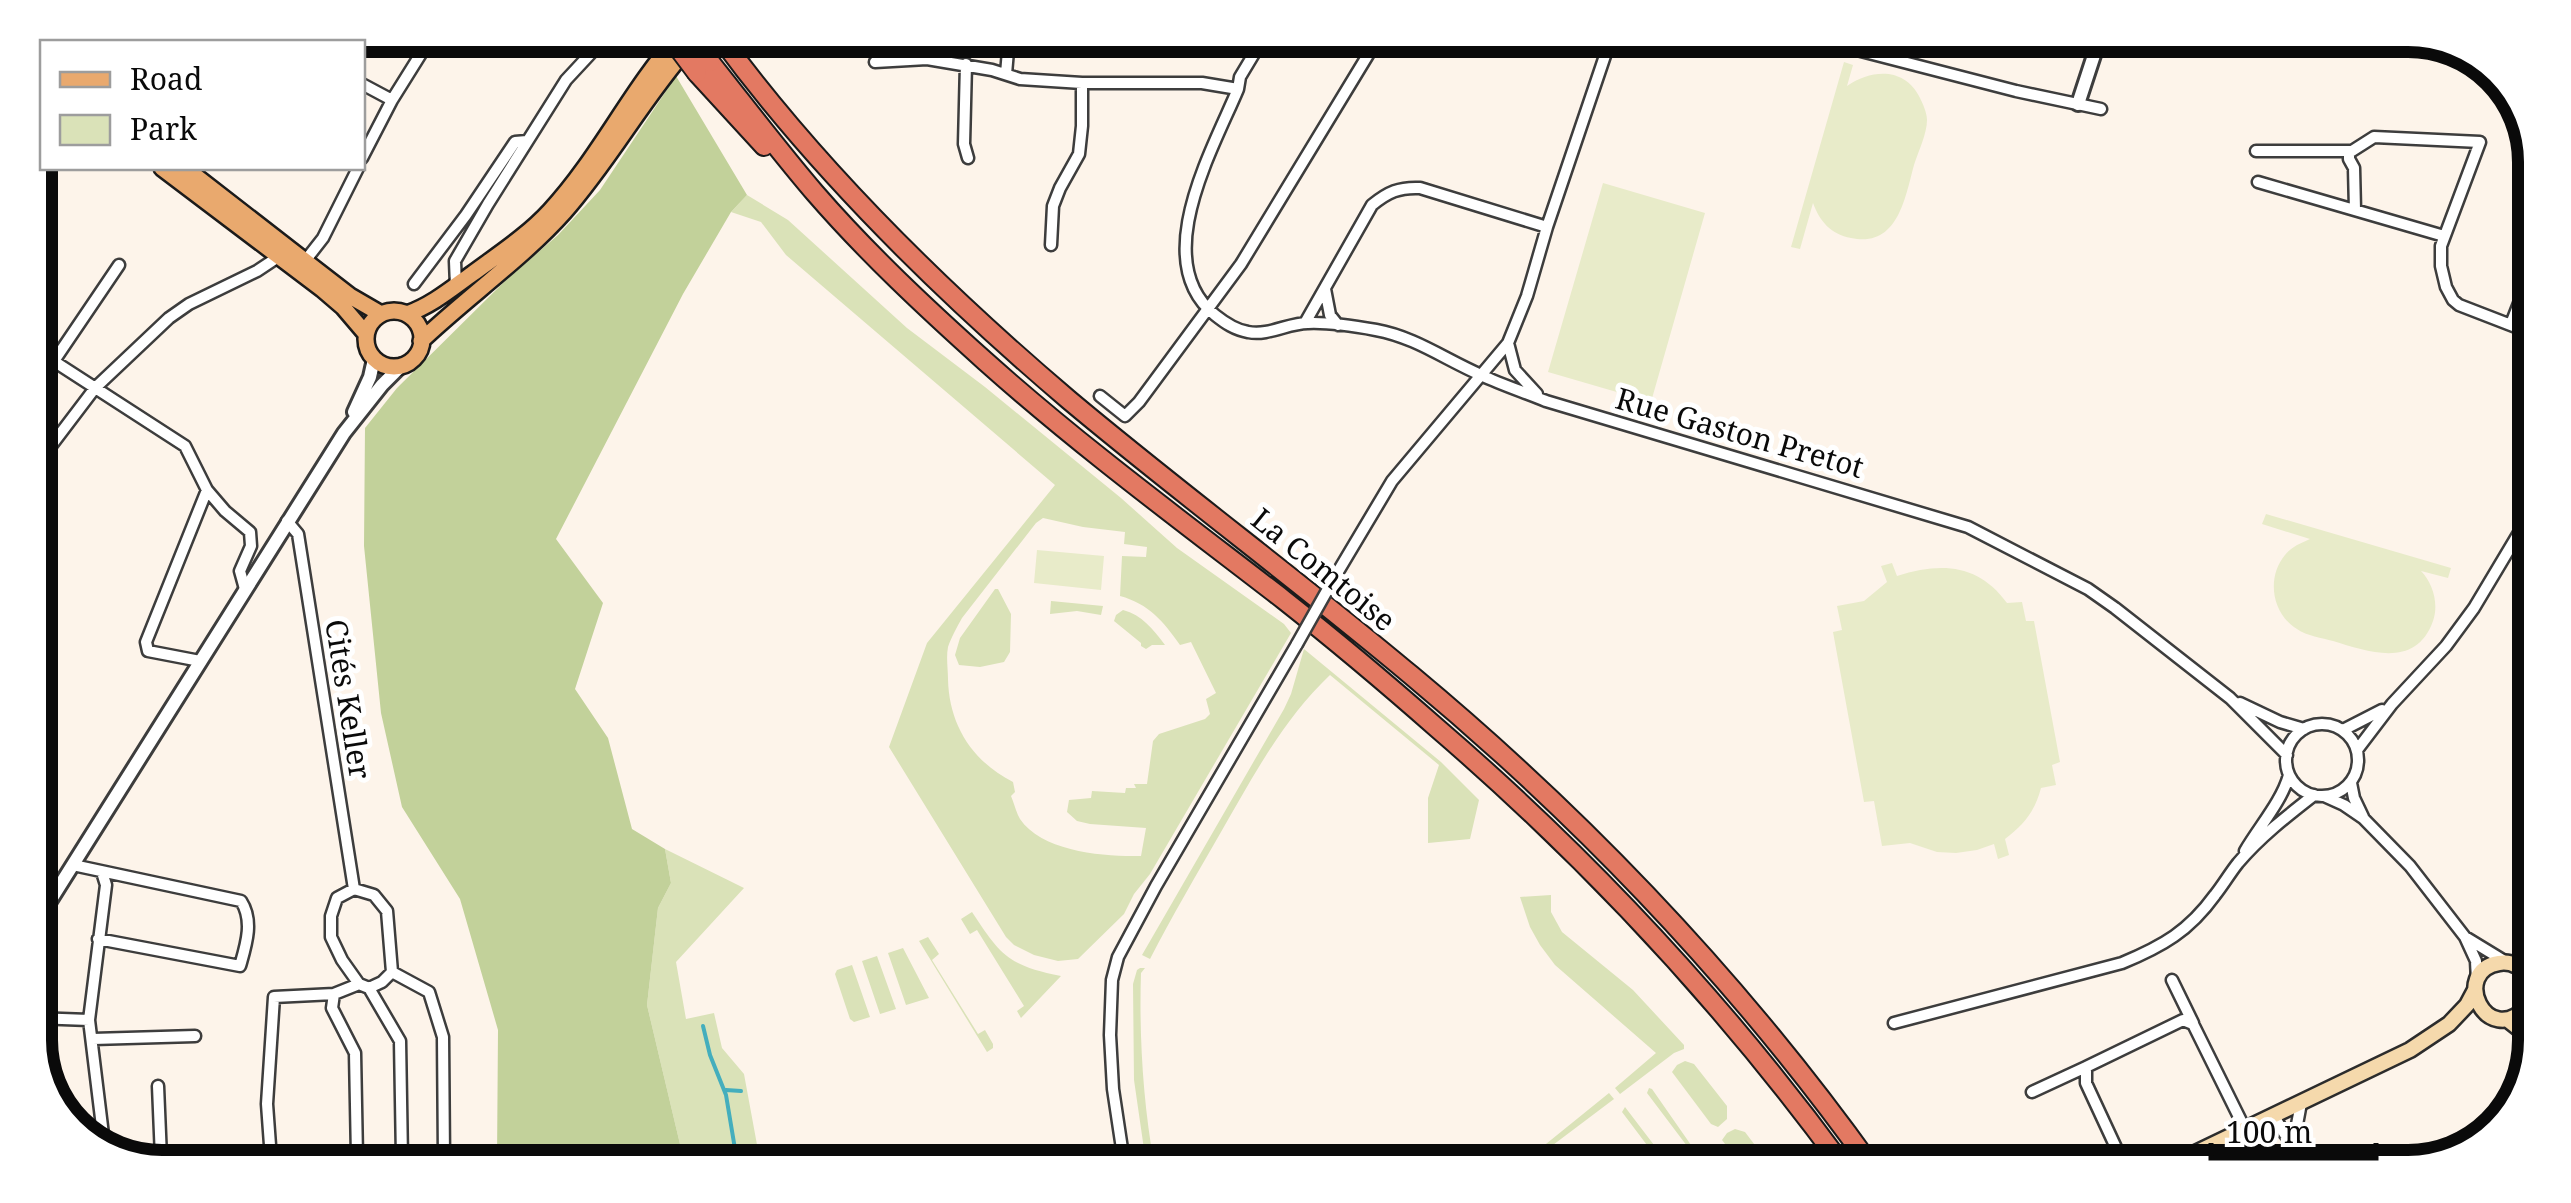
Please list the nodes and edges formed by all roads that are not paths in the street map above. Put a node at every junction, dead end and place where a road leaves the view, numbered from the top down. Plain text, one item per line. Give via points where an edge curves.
1 (422, 52) edge
2 (592, 52) edge
3 (664, 52) edge
4 (682, 52) edge
5 (686, 52) edge
6 (698, 52) edge
7 (732, 52) edge
8 (1008, 52) edge
9 (1255, 52) edge
10 (1370, 52) edge
11 (1606, 52) edge
12 (1867, 52) edge
13 (1890, 52) edge
14 (2095, 52) edge
15 (1888, 57) junction
16 (874, 62) dead end
17 (966, 64) junction
18 (703, 68) junction
19 (1006, 74) junction
20 (1082, 84) junction
21 (365, 86) edge
22 (1238, 89) junction
23 (392, 100) junction
24 (2078, 104) junction
25 (2101, 109) dead end
26 (527, 141) junction
27 (2256, 151) dead end
28 (365, 152) edge
29 (2349, 152) junction
30 (968, 158) dead end
31 (165, 170) edge
32 (187, 170) edge
33 (357, 170) edge
34 (2258, 182) dead end
35 (2355, 210) junction
36 (1547, 227) junction
37 (2444, 236) junction
38 (1051, 245) dead end
39 (278, 257) junction
40 (305, 260) junction
41 (119, 265) dead end
42 (414, 284) dead end
43 (456, 286) junction
44 (1325, 288) junction
45 (2518, 306) edge
46 (1206, 308) junction
47 (454, 312) junction
48 (382, 314) junction
49 (408, 314) junction
50 (1305, 322) junction
51 (1338, 324) junction
52 (2511, 324) junction
53 (2518, 327) edge
54 (366, 334) junction
55 (422, 341) junction
56 (1508, 344) junction
57 (374, 359) junction
58 (54, 361) joint
59 (402, 365) junction
60 (1481, 375) junction
61 (95, 388) junction
62 (1100, 396) dead end
63 (1546, 400) junction
64 (344, 433) junction
65 (53, 444) edge
66 (208, 490) junction
67 (287, 521) junction
68 (2518, 534) edge
69 (246, 589) junction
70 (200, 660) junction
71 (2230, 698) junction
72 (2392, 704) junction
73 (2304, 729) junction
74 (2343, 730) junction
75 (2357, 750) junction
76 (2286, 756) junction
77 (2289, 775) junction
78 (2351, 783) junction
79 (2319, 796) junction
80 (2363, 818) junction
81 (73, 865) junction
82 (2236, 865) junction
83 (102, 872) junction
84 (354, 888) junction
85 (53, 897) edge
86 (2465, 937) junction
87 (98, 939) junction
88 (2516, 961) edge
89 (392, 972) junction
90 (2172, 980) dead end
91 (2476, 985) junction
92 (364, 986) junction
93 (334, 994) junction
94 (2518, 1015) edge
95 (2492, 1017) junction
96 (53, 1019) edge
97 (89, 1020) junction
98 (2508, 1020) junction
99 (1894, 1023) dead end
100 (2193, 1024) junction
101 (2448, 1024) junction
102 (2518, 1028) edge
103 (195, 1036) dead end
104 (93, 1039) junction
105 (2086, 1067) junction
106 (1811, 1084) junction
107 (158, 1086) dead end
108 (2032, 1092) dead end
109 (2301, 1103) junction
110 (2274, 1116) junction
111 (2246, 1128) junction
112 (103, 1133) edge
113 (161, 1150) edge
114 (270, 1150) edge
115 (357, 1150) edge
116 (402, 1150) edge
117 (444, 1150) edge
118 (1122, 1150) edge
119 (1830, 1150) edge
120 (1859, 1150) edge
121 (1869, 1150) edge
122 (2117, 1150) edge
123 (2201, 1150) edge
124 (2300, 1150) joint

1 - 23 street
2 - 26 street
3 - 43 main road via 548,213
4 - 47 main road via 592,180
5 - 18 highway, La Comtoise, bridge
6 - 18 highway, La Comtoise, bridge
7 - 106 highway, La Comtoise via 852,193 984,325 1413,676 1566,814 1685,936
8 - 19 street
9 - 22 street
10 - 46 street via 1254,243
11 - 36 street
12 - 15 street
13 - 15 street
14 - 24 street
15 - 24 street
16 - 17 street
17 - 19 street
17 - 30 street
18 - 119 highway, La Comtoise via 734,116 998,372 1364,665 1538,820 1714,1004
19 - 20 street
20 - 22 street
20 - 38 street via 1079,154 1053,206
21 - 23 street
22 - 46 street via 1201,173 1186,241 1189,282
23 - 28 street
24 - 25 street
26 - 42 street via 515,142
26 - 43 street via 455,261
27 - 29 street
29 - 35 street
29 - 37 street via 2374,138 2480,142
31 - 39 main road
32 - 40 main road
33 - 40 street
34 - 35 street
35 - 37 street
36 - 44 street via 1402,188 1372,205
36 - 56 street
37 - 52 street via 2441,266 2452,300
39 - 54 main road via 343,307
39 - 61 street via 168,318
40 - 48 main road
41 - 58 street
43 - 47 main road
43 - 49 main road
44 - 50 street
44 - 51 street
45 - 52 street
46 - 50 street, Rue Gaston Pretot via 1252,333
46 - 62 street via 1125,416
47 - 55 main road
48 - 49 main road
48 - 54 main road
49 - 55 main road
50 - 51 street, Rue Gaston Pretot
51 - 60 street, Rue Gaston Pretot via 1409,339
52 - 53 street
54 - 57 main road
55 - 59 main road
56 - 60 street
56 - 63 street via 1515,370
57 - 59 main road
57 - 64 street
58 - 61 street
59 - 64 street
60 - 63 street, Rue Gaston Pretot
60 - 118 street, bridge via 1392,480 1118,957 1110,1034
61 - 65 street
61 - 66 street via 185,446
63 - 71 street, Rue Gaston Pretot via 1968,526 2102,598
64 - 67 street
66 - 69 street via 255,545 240,570
66 - 70 street via 146,642 148,651
67 - 69 street
67 - 84 street, Cités Keller via 298,534
68 - 72 street via 2446,646
69 - 70 street
70 - 81 street
71 - 73 street, Rue Gaston Pretot
71 - 76 street, Rue Gaston Pretot
72 - 74 street
72 - 75 street
73 - 74 street via 2324,724
73 - 76 street
74 - 75 street
75 - 78 street
76 - 77 street
77 - 79 street
77 - 82 street
78 - 79 street
78 - 80 street
79 - 80 street
79 - 82 street via 2279,822
80 - 86 street
81 - 83 street
81 - 85 street
82 - 99 street via 2183,932 2151,951
83 - 87 street
83 - 87 street via 240,901 248,912 247,940 240,966
84 - 89 street via 374,895 387,910
84 - 92 street via 337,898 331,937
86 - 88 street
86 - 91 street via 2476,961
87 - 97 street
88 - 91 main road via 2488,966
89 - 92 street
89 - 117 street via 429,992 442,1037
90 - 100 street
91 - 95 main road via 2479,1006
91 - 101 main road
92 - 93 street
92 - 116 street via 400,1041
93 - 114 street via 274,997
93 - 115 street via 332,1008 356,1053
94 - 98 main road
95 - 98 main road
95 - 101 main road
96 - 97 street
97 - 104 street
98 - 102 main road
100 - 105 street via 2184,1020
100 - 111 street
101 - 109 main road
103 - 104 street
104 - 112 street
105 - 108 street
105 - 122 street via 2086,1083
106 - 120 highway, La Comtoise
106 - 121 highway
107 - 113 street
109 - 110 main road
109 - 124 street
110 - 111 main road
110 - 124 street
111 - 123 main road

